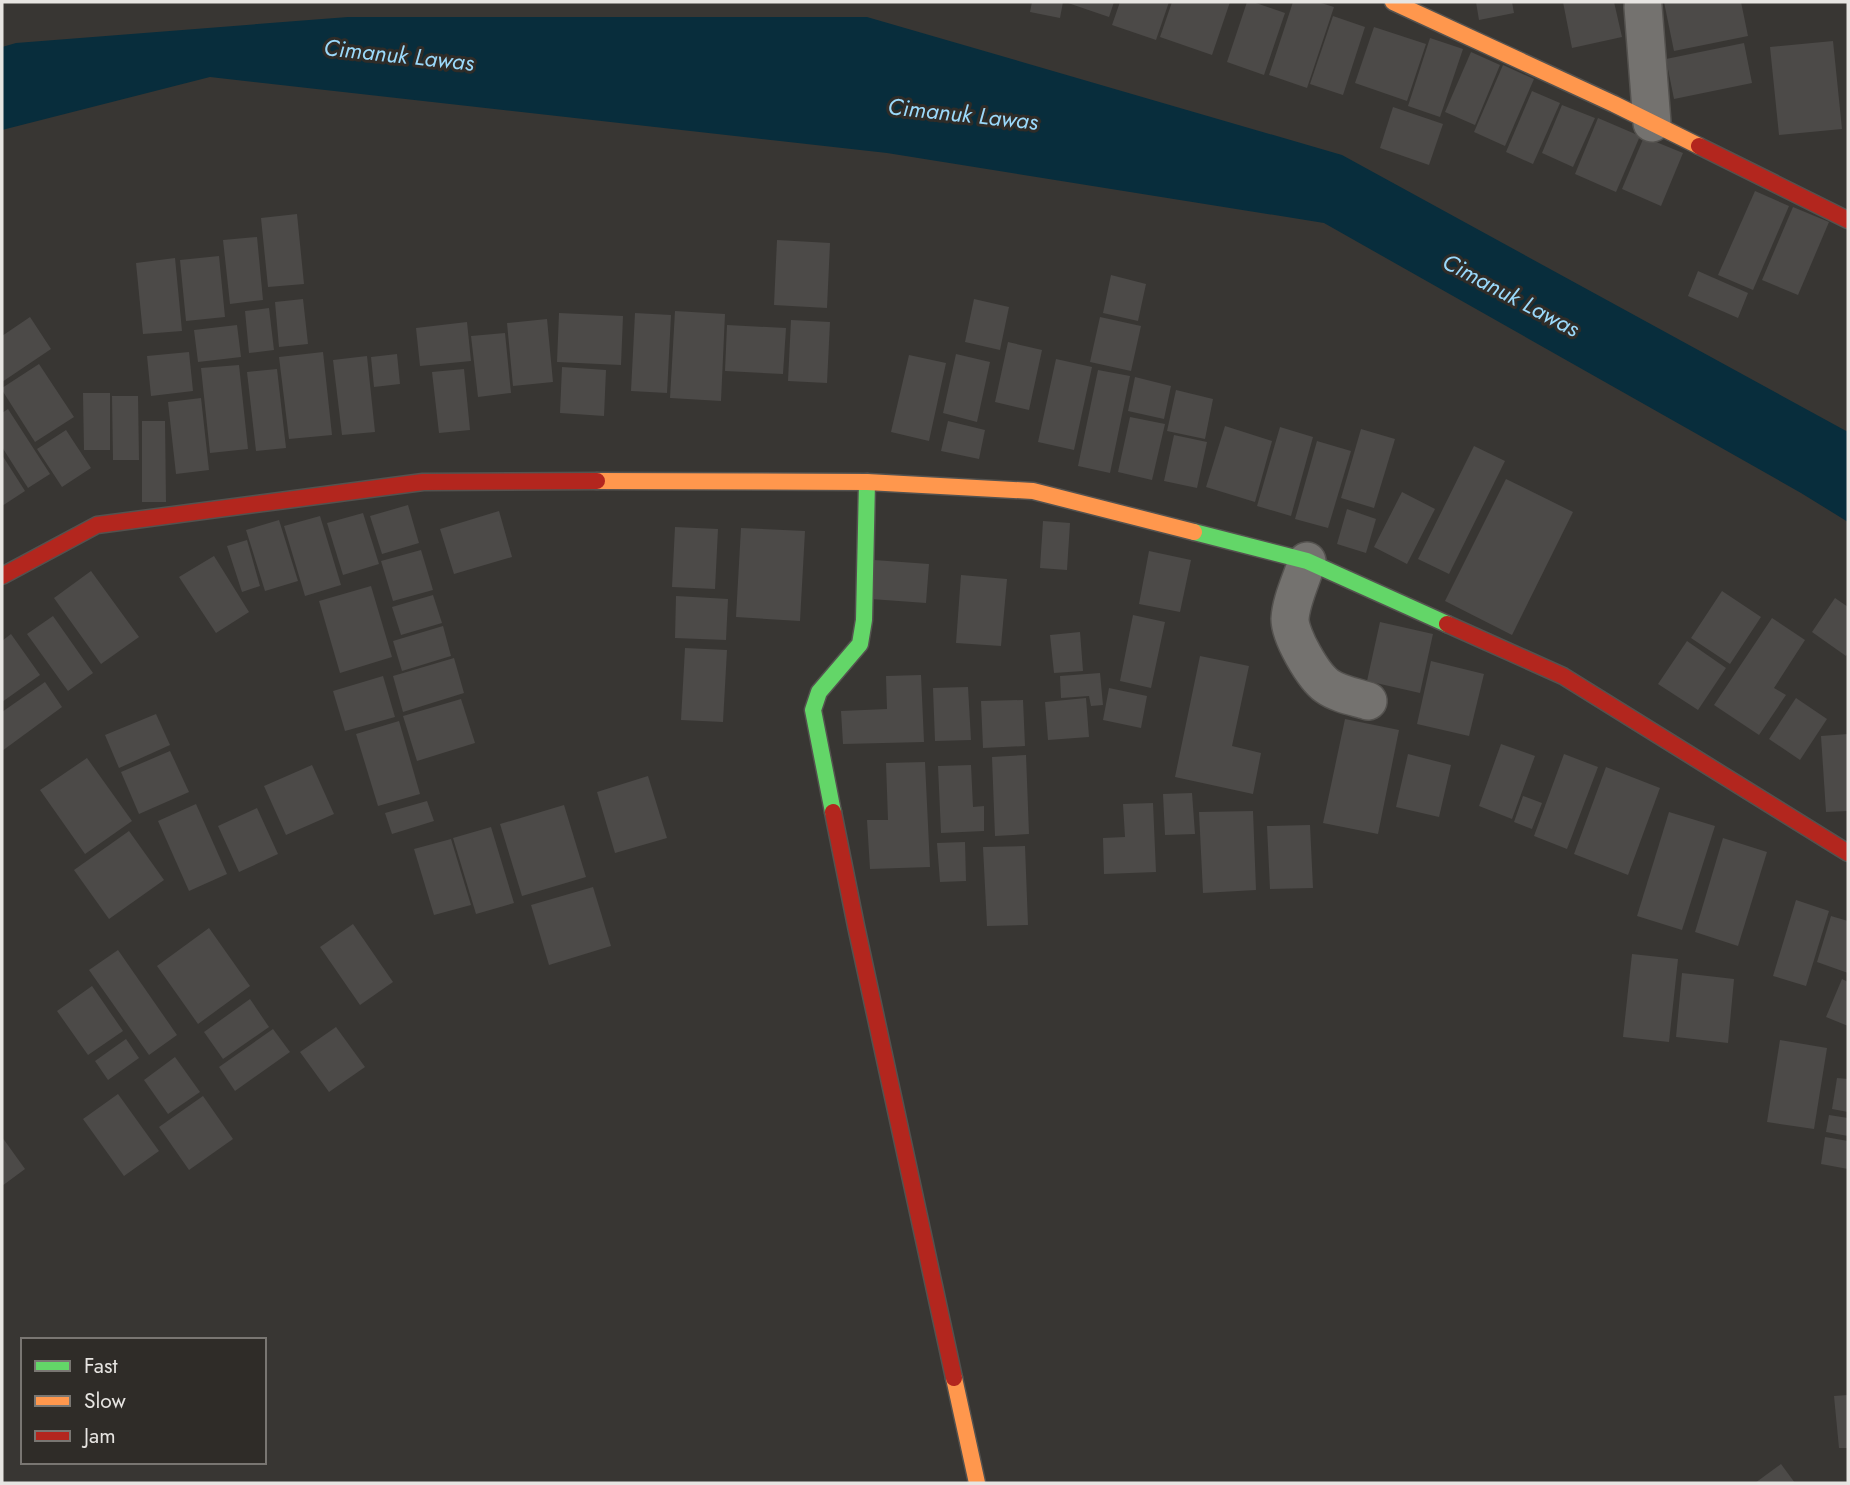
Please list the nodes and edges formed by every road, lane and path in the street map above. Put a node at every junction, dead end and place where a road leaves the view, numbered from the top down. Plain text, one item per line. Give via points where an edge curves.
1 (1393, 2) edge
2 (1643, 7) dead end
3 (1652, 123) junction
4 (1848, 220) edge
5 (867, 482) junction
6 (1307, 561) junction
7 (2, 576) edge
8 (1368, 701) dead end
9 (1848, 853) edge
10 (977, 1483) edge

1 - 3 street
2 - 3 street
3 - 4 street
5 - 6 street via 1033,491
5 - 7 street via 423,482 97,524
5 - 10 street via 860,644 819,692 813,710
6 - 8 street via 1291,612 1292,630 1319,679
6 - 9 street via 1563,676

